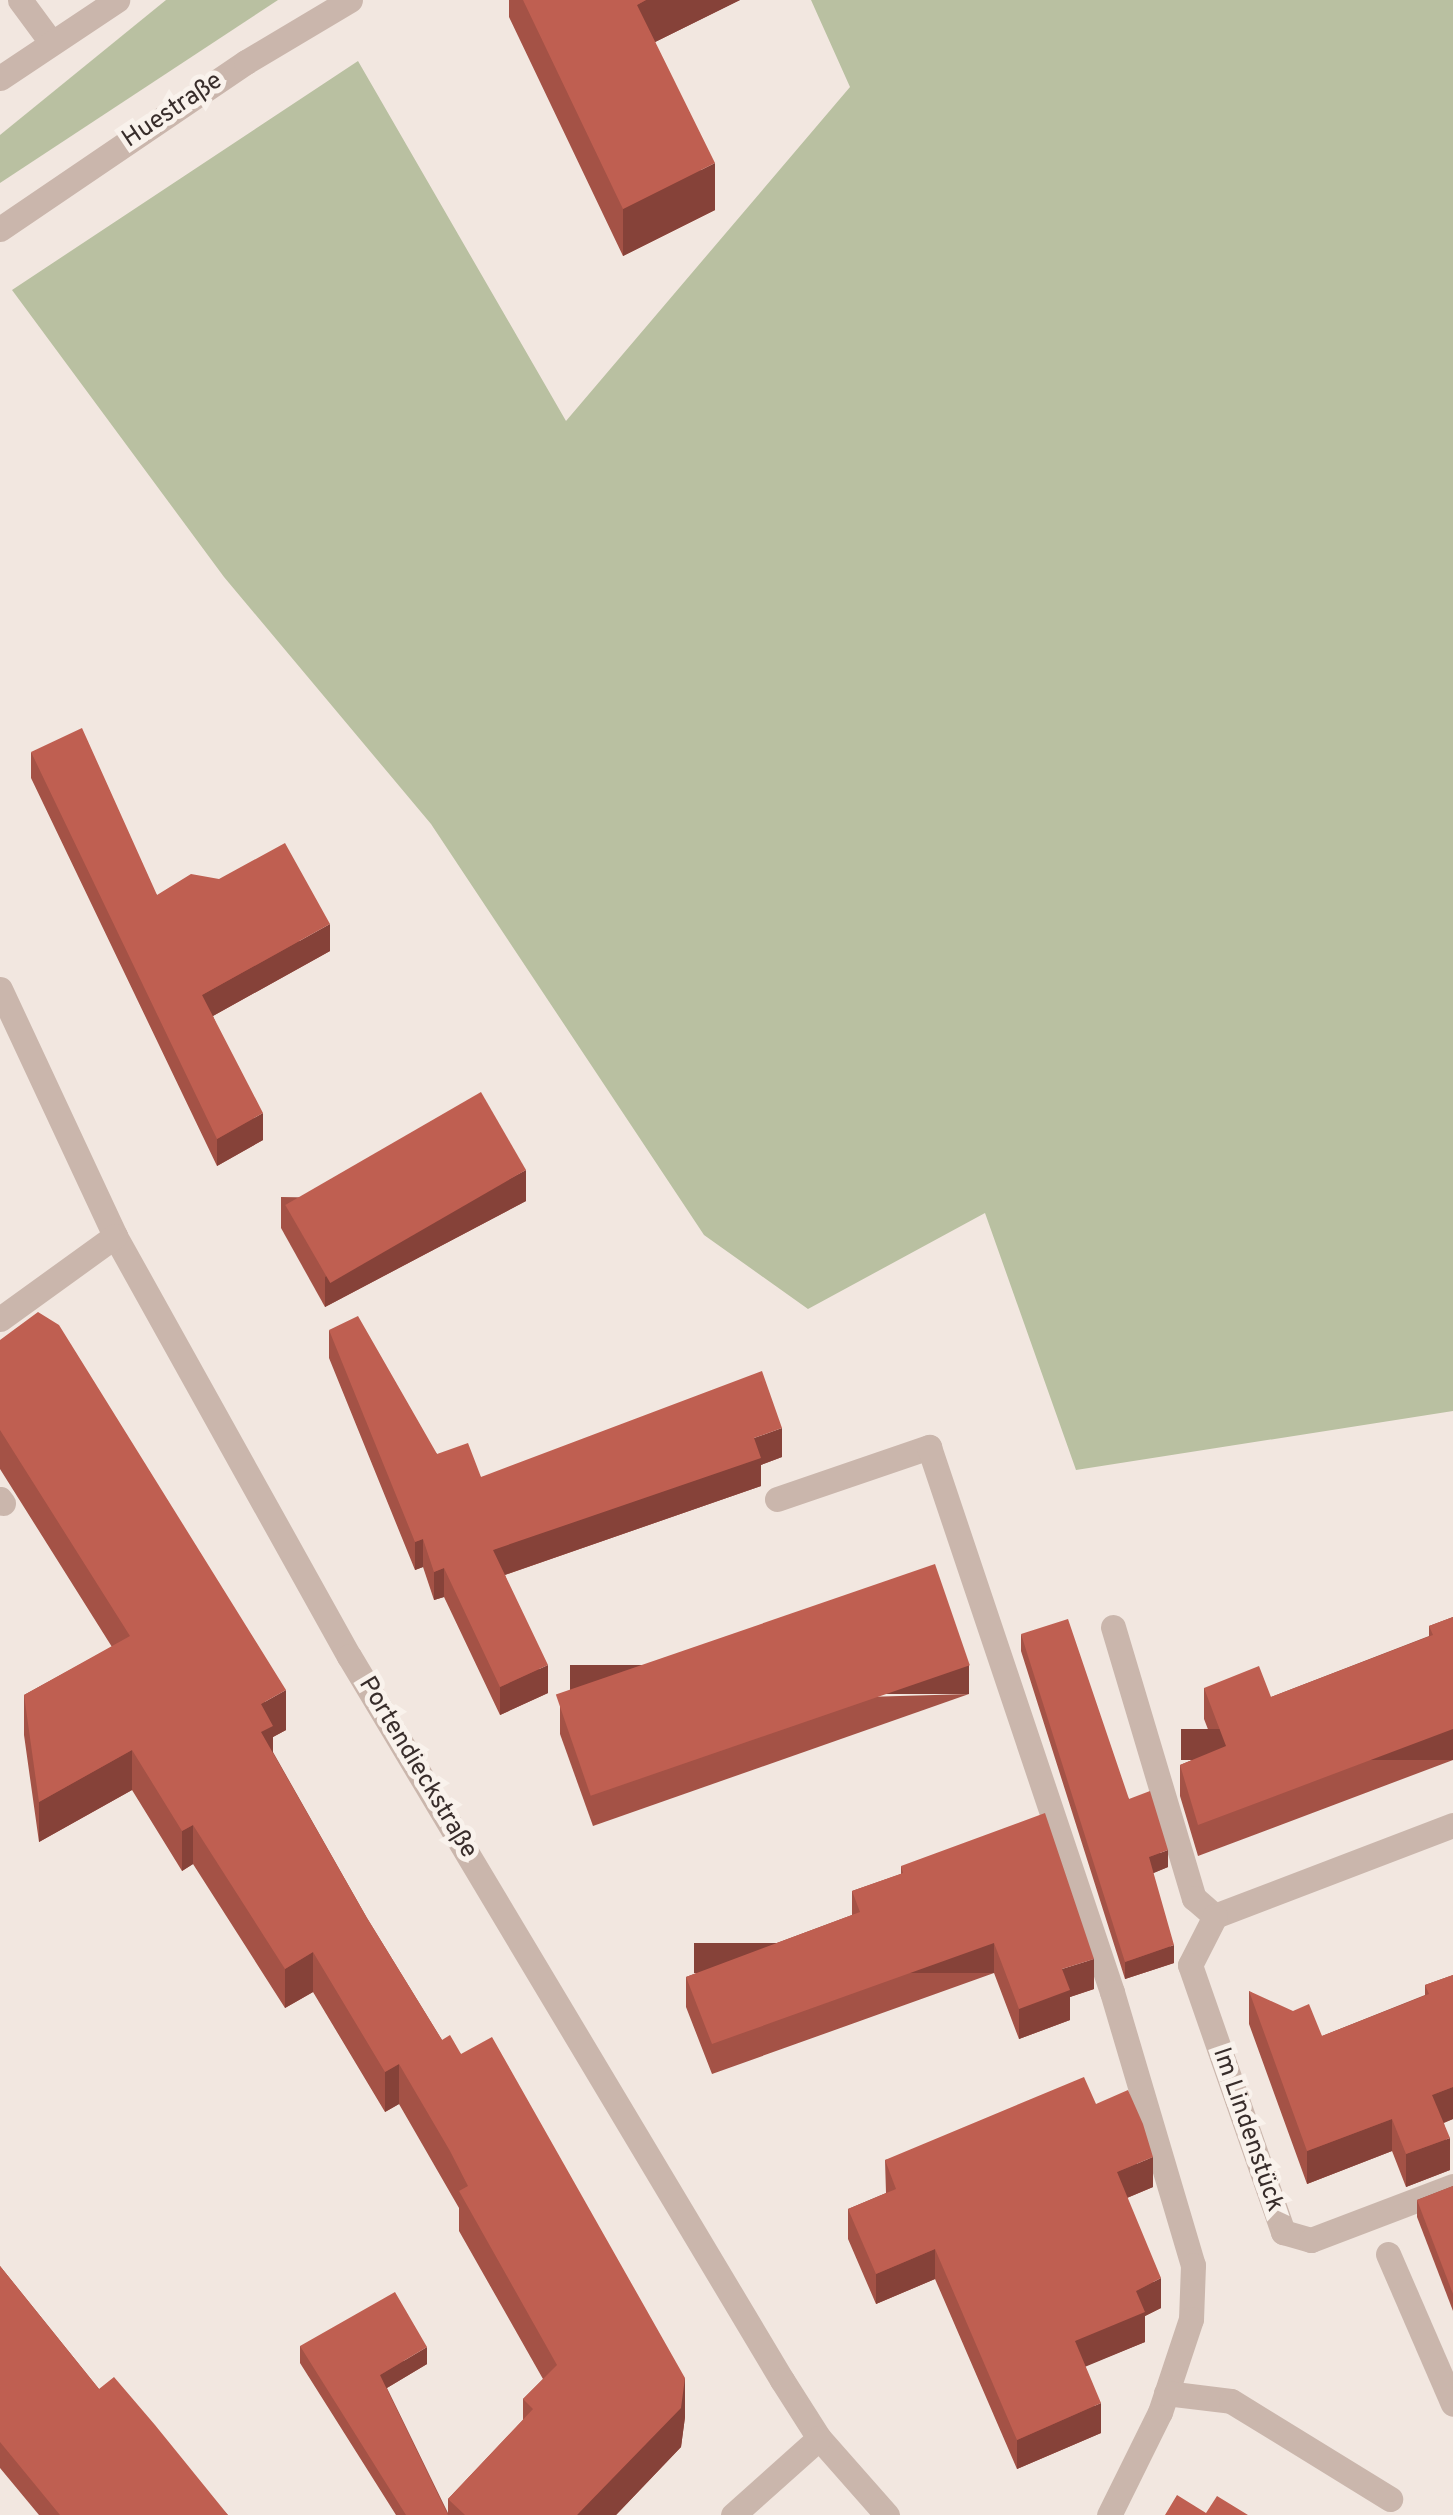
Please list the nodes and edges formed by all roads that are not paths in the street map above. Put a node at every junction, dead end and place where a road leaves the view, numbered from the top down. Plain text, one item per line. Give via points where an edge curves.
1 (20, 0) edge
2 (117, 0) edge
3 (350, 0) edge
4 (51, 42) junction
5 (0, 78) edge
6 (0, 229) edge
7 (0, 989) edge
8 (115, 1236) junction
9 (0, 1319) edge
10 (776, 1498) dead end
11 (1113, 1628) dead end
12 (1453, 1825) edge
13 (1215, 1916) junction
14 (1453, 2186) edge
15 (1388, 2254) dead end
16 (1166, 2393) junction
17 (1453, 2404) edge
18 (819, 2438) junction
19 (1390, 2499) dead end
20 (733, 2515) edge
21 (887, 2515) edge
22 (1110, 2515) edge

1 - 4 street
2 - 4 street
3 - 6 street, Huestraße via 246,62
4 - 5 street
7 - 8 street, Portendieckstraße
8 - 9 street
8 - 18 street, Portendieckstraße via 349,1656
10 - 16 street via 929,1447 1182,2210 1194,2265 1190,2319
11 - 13 street via 1194,1898
12 - 13 street
13 - 14 street, Im Lindenstück via 1190,1965 1283,2232 1311,2240
15 - 17 street
16 - 19 street via 1231,2401
16 - 22 street
18 - 20 street
18 - 21 street, Portendieckstraße

